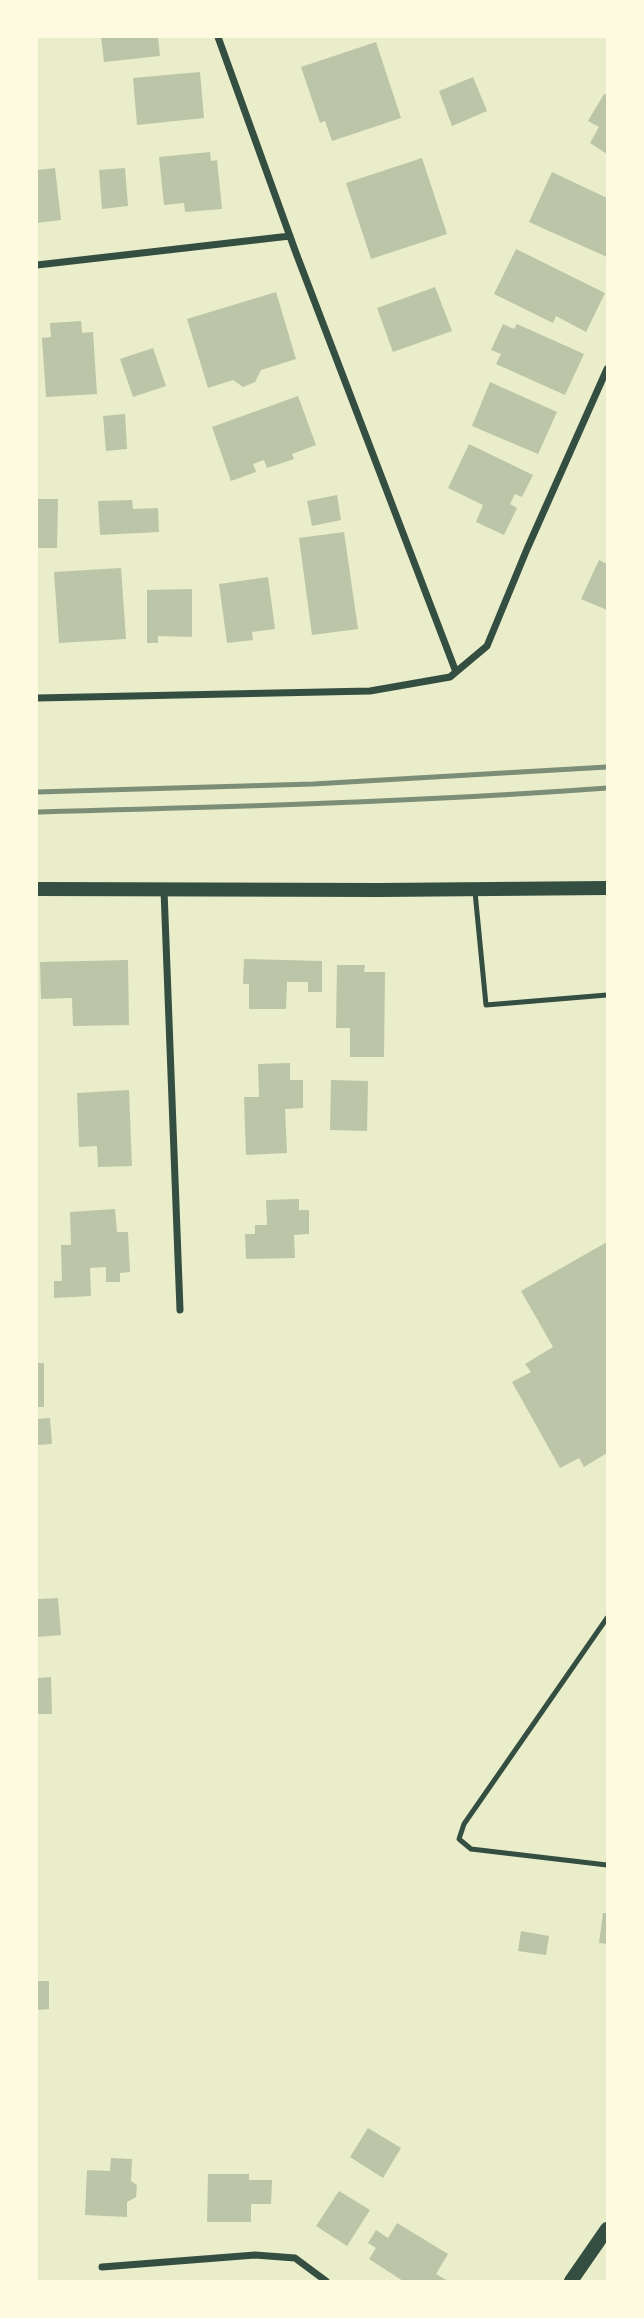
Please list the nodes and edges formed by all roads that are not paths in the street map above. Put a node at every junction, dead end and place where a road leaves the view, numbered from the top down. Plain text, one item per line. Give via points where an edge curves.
1 (218, 37) edge
2 (290, 236) junction
3 (37, 265) edge
4 (607, 369) edge
5 (456, 672) junction
6 (37, 698) edge
7 (607, 888) edge
8 (37, 890) edge
9 (164, 890) junction
10 (475, 890) junction
11 (607, 995) edge
12 (180, 1310) dead end
13 (607, 1618) edge
14 (607, 1866) edge
15 (607, 2229) edge
16 (602, 2244) edge
17 (102, 2267) dead end
18 (326, 2281) edge
19 (571, 2281) edge

1 - 2 street
2 - 3 street
2 - 5 street
4 - 5 street via 487,646
5 - 6 street via 450,677 370,691
7 - 10 main road
8 - 9 main road
9 - 10 main road
9 - 12 street
10 - 11 lane via 486,1004
13 - 14 lane via 464,1824 459,1839 471,1849
15 - 16 main road
16 - 19 main road
17 - 18 street via 256,2255 295,2258

